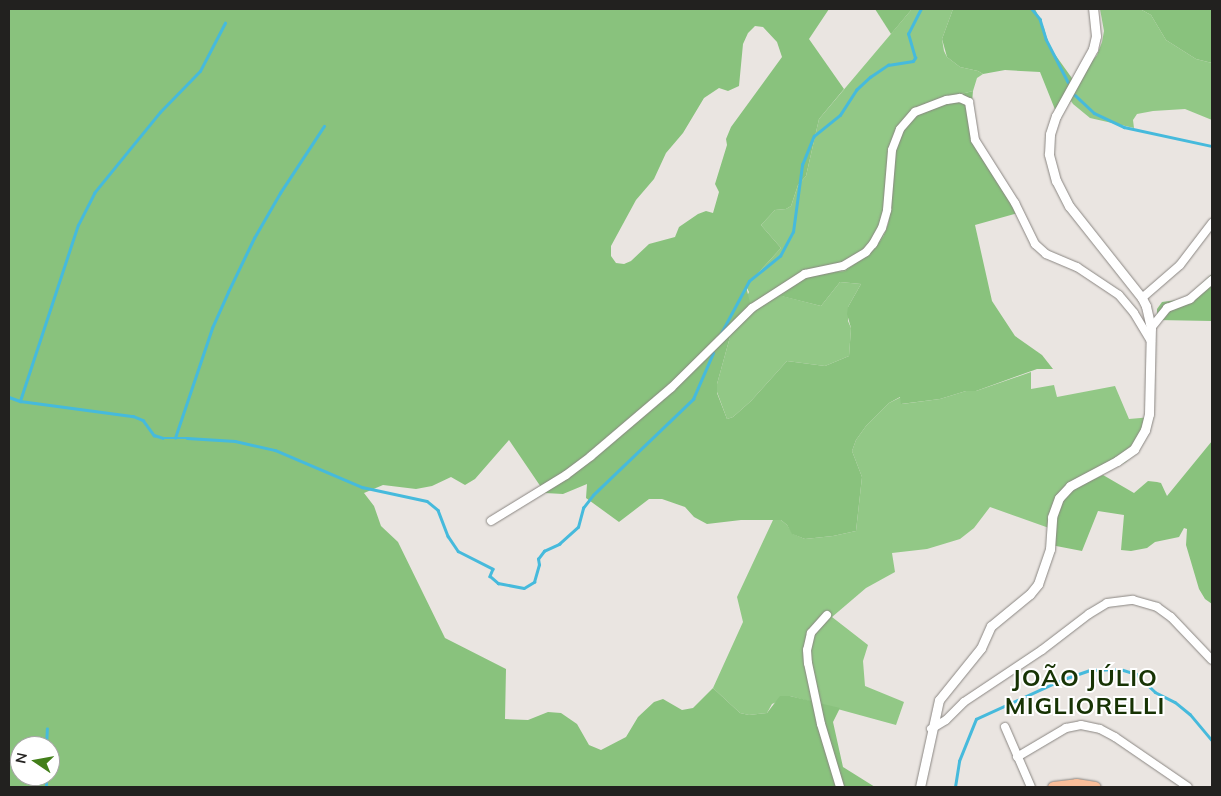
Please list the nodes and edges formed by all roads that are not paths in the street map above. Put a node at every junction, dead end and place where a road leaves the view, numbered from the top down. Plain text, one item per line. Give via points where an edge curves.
1 (1093, 9) edge
2 (1212, 224) edge
3 (1212, 280) edge
4 (1142, 298) junction
5 (1151, 328) junction
6 (1152, 343) junction
7 (491, 521) dead end
8 (827, 615) dead end
9 (1212, 660) edge
10 (1005, 727) dead end
11 (931, 729) junction
12 (1018, 757) junction
13 (840, 787) edge
14 (920, 787) edge
15 (1031, 787) edge
16 (1053, 787) edge
17 (1095, 787) edge
18 (1188, 787) edge

1 - 4 street via 1096,36 1088,60 1056,116 1049,145 1050,162 1069,206
2 - 4 street via 1180,265
3 - 5 street via 1190,299 1167,308
4 - 5 street
5 - 6 street
6 - 7 street via 1119,295 1034,244 1015,203 974,140 971,105 968,100 954,98 915,112 900,129 892,150 887,210 882,228 866,252 843,266 806,274 752,308 671,388 591,456
6 - 11 street via 1151,399 1147,423 1139,442 1127,455 1070,486 1059,498 1052,517 1050,548 1038,584 991,626 981,648 939,700
8 - 13 street via 811,633 807,650 821,724
9 - 11 street via 1171,617 1157,607 1133,600 1115,602 1089,614
10 - 12 street
11 - 14 street
12 - 15 street
12 - 18 street via 1066,728 1088,726 1115,737
16 - 17 main road via 1076,784

